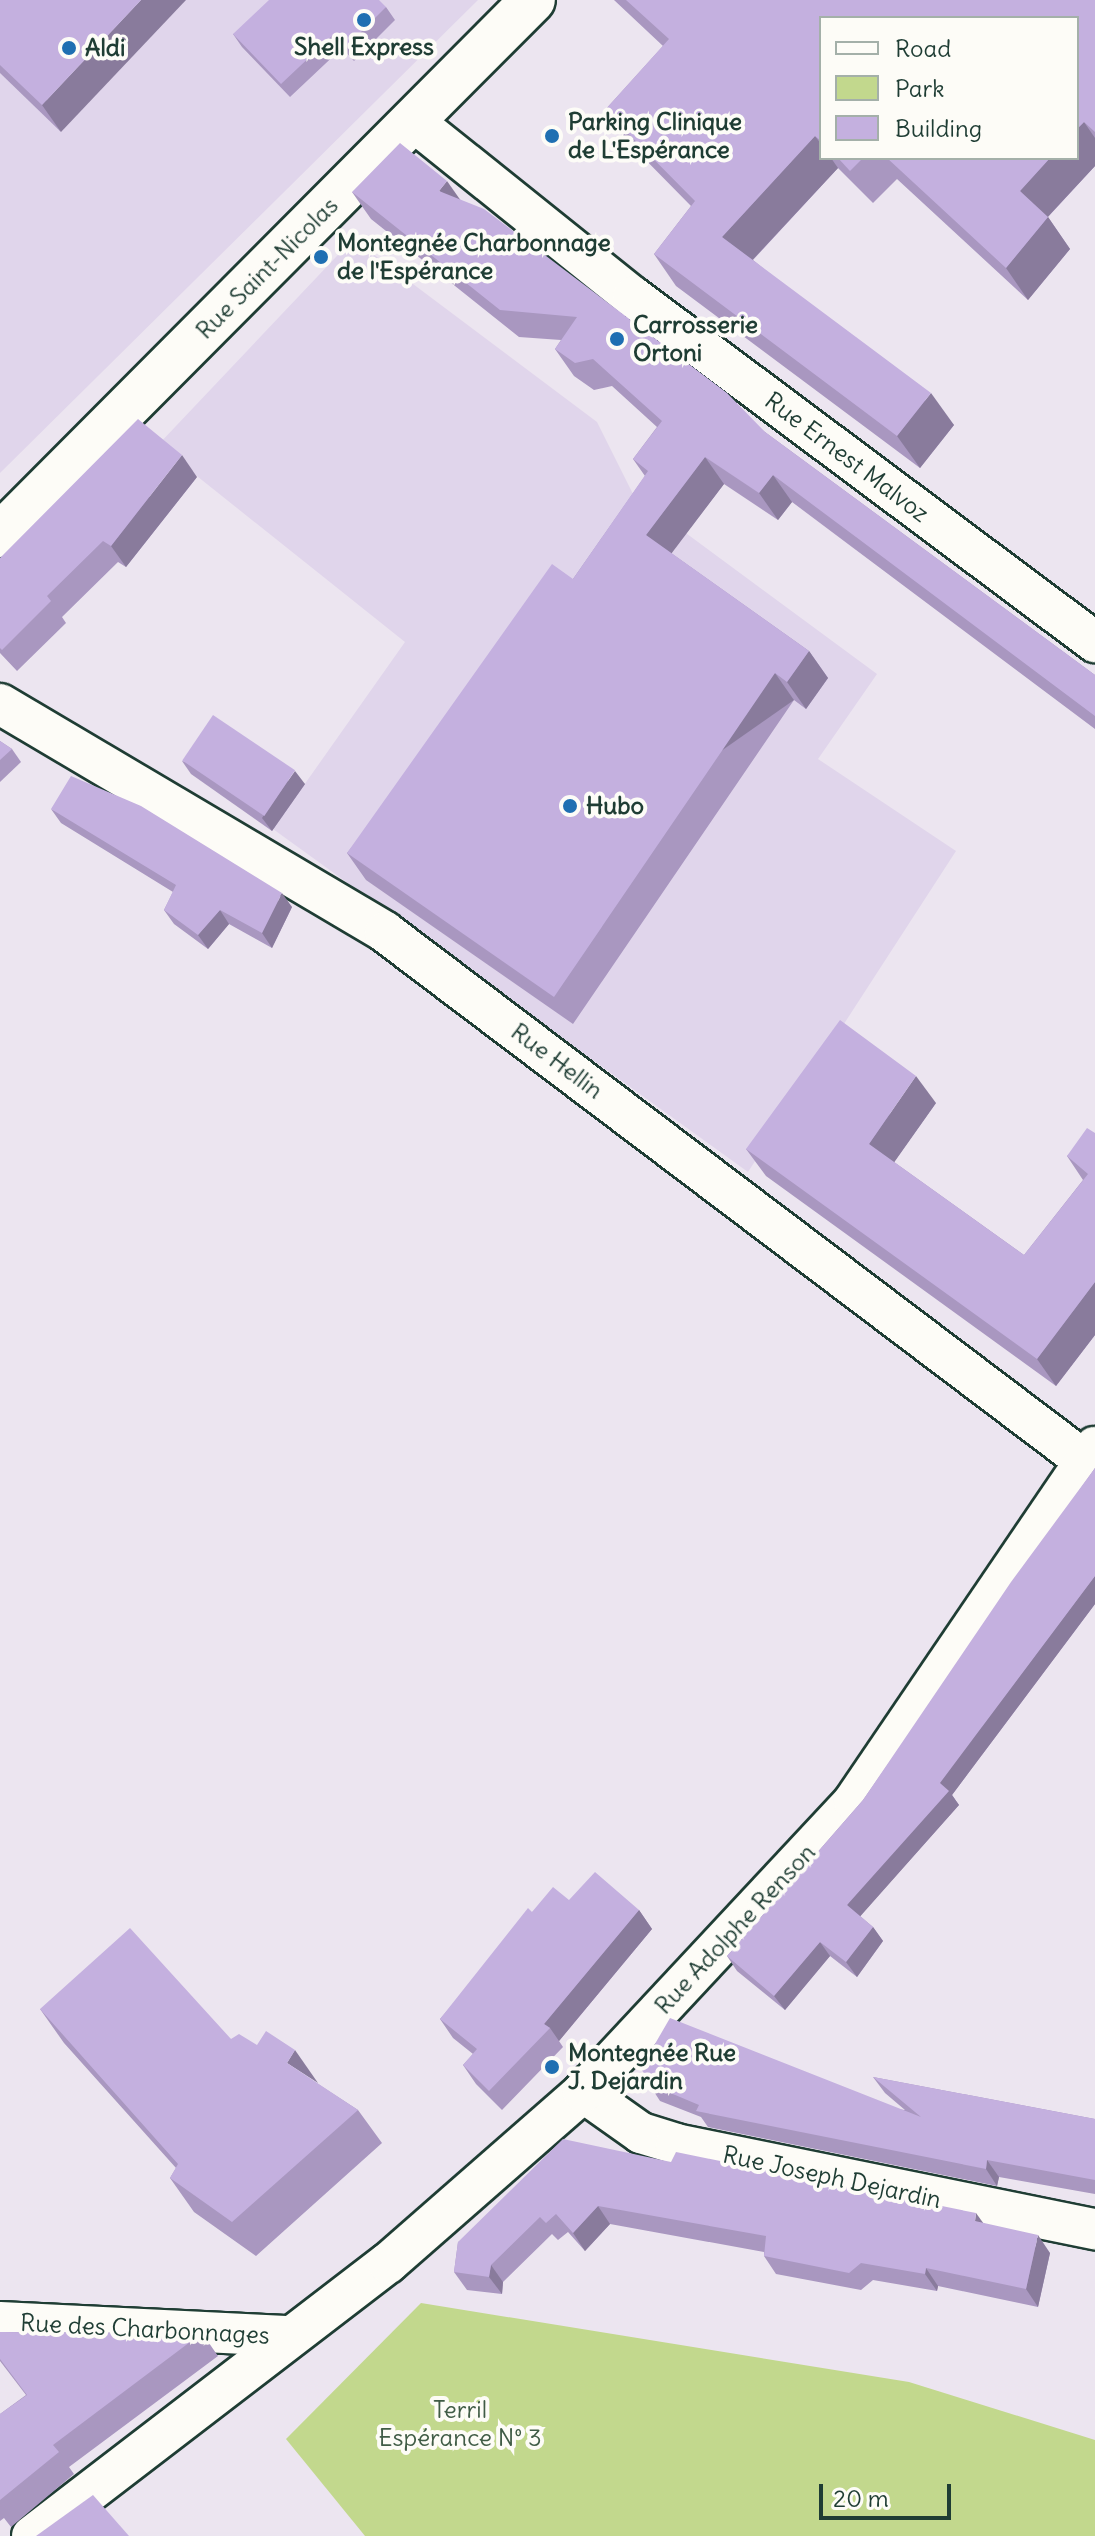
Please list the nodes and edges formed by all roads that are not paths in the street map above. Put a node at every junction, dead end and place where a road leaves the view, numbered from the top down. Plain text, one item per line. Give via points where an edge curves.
1 (533, 0) edge
2 (413, 121) junction
3 (0, 535) edge
4 (1095, 642) edge
5 (0, 704) edge
6 (1090, 1454) edge
7 (583, 2092) junction
8 (1095, 2229) edge
9 (0, 2322) edge
10 (291, 2336) junction
11 (32, 2536) edge

1 - 2 street, Rue Saint-Nicolas
2 - 3 street, Rue Saint-Nicolas
2 - 4 street, Rue Ernest Malvoz via 633,297
5 - 6 street, Rue Hellin via 287,867 385,932
6 - 7 street, Rue Adolphe Renson via 854,1801
7 - 8 street, Rue Joseph Dejardin via 641,2133 676,2144
7 - 10 street, Rue Adolphe Renson via 388,2263
9 - 10 street, Rue des Charbonnages
10 - 11 street, Rue Adolphe Renson

